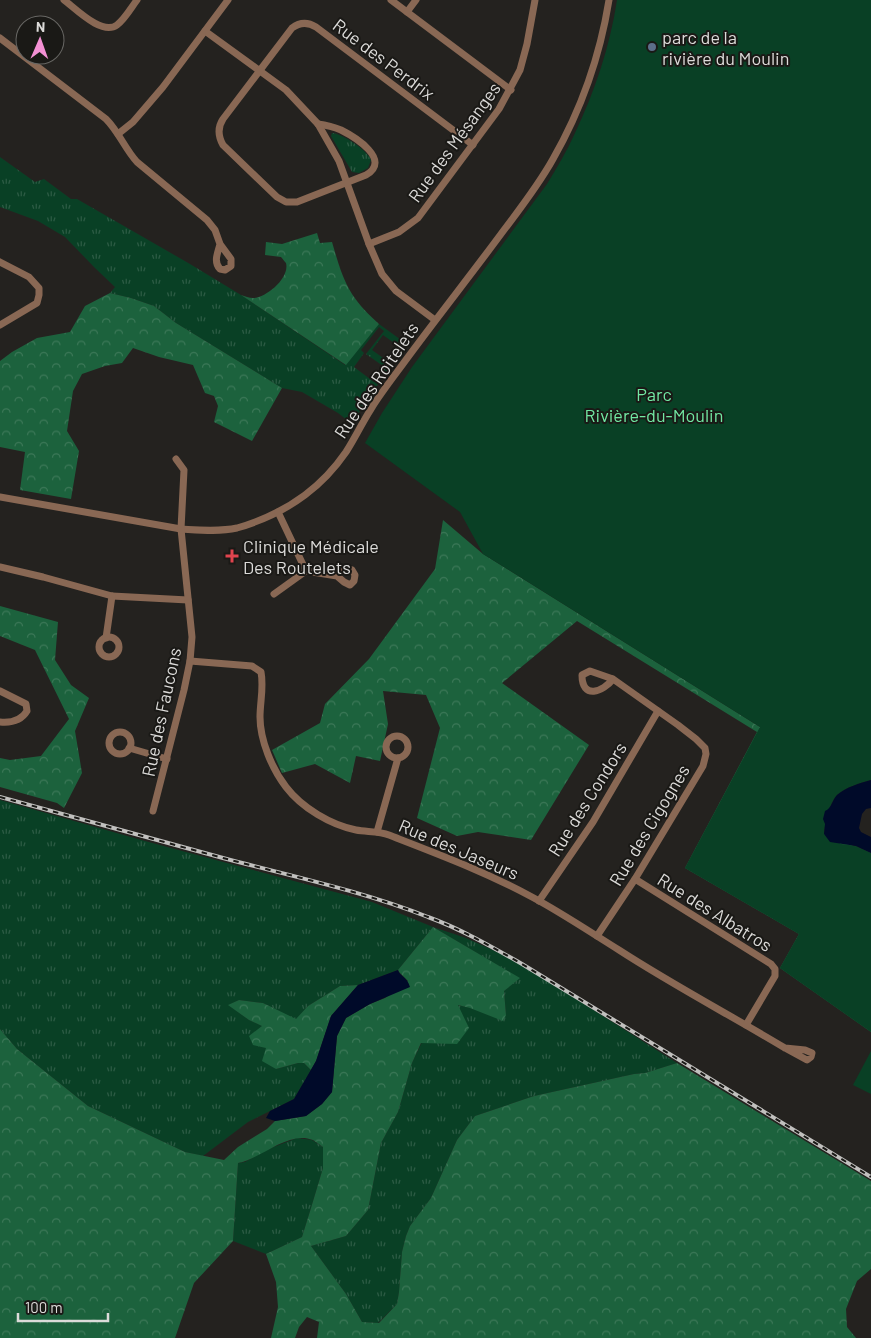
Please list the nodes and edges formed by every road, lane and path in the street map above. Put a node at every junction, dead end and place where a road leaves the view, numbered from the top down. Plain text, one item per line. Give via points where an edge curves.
1 (64, 0) edge
2 (137, 0) edge
3 (228, 0) edge
4 (391, 0) edge
5 (416, 0) edge
6 (535, 0) edge
7 (609, 0) edge
8 (407, 12) junction
9 (205, 31) junction
10 (0, 38) edge
11 (260, 70) junction
12 (511, 90) junction
13 (318, 124) junction
14 (118, 134) junction
15 (473, 145) junction
16 (347, 184) junction
17 (220, 244) dead end
18 (369, 244) junction
19 (0, 262) edge
20 (435, 320) junction
21 (0, 325) edge
22 (176, 459) dead end
23 (0, 497) edge
24 (278, 512) junction
25 (181, 529) junction
26 (0, 567) edge
27 (306, 572) junction
28 (337, 576) dead end
29 (274, 594) dead end
30 (112, 596) junction
31 (188, 600) junction
32 (106, 638) dead end
33 (190, 662) junction
34 (614, 679) dead end
35 (0, 691) edge
36 (658, 711) junction
37 (0, 722) edge
38 (129, 748) dead end
39 (398, 758) dead end
40 (167, 759) junction
41 (153, 811) dead end
42 (377, 832) junction
43 (635, 879) junction
44 (539, 901) junction
45 (597, 936) junction
46 (746, 1025) junction
47 (785, 1048) dead end

1 - 2 street via 103,28 117,25
3 - 9 street
4 - 8 street
5 - 8 street
6 - 12 street, Rue des Mésanges via 525,55
7 - 20 street, Rue des Roitelets via 586,88 553,160 523,205
8 - 12 street
9 - 11 street
9 - 14 street via 134,122
10 - 14 street via 101,115
11 - 13 street via 286,90
11 - 15 street, Rue des Perdrix via 294,26 312,24
11 - 16 street, Rue des Perdrix via 220,124 223,145 286,202 297,202
12 - 15 street, Rue des Mésanges
13 - 16 street
13 - 16 street via 342,131 373,154 375,164 371,172
14 - 17 street via 137,162 207,220
15 - 18 street, Rue des Mésanges via 418,218 399,232
16 - 18 street
18 - 20 street via 388,283
19 - 21 street via 29,277 39,288 36,303
20 - 24 street, Rue des Roitelets via 376,400 340,460 324,479
22 - 25 street, Rue des Faucons via 184,470
23 - 25 street, Rue des Roitelets
24 - 25 street, Rue des Roitelets via 236,528
24 - 27 street
25 - 31 street, Rue des Faucons
26 - 30 street
27 - 28 street
27 - 29 street
30 - 31 street
30 - 32 street
31 - 33 street, Rue des Faucons via 192,638
33 - 40 street, Rue des Faucons
33 - 42 street, Rue des Jaseurs via 252,666 262,672 261,730 266,749 286,788 306,807 327,820 357,830
34 - 36 street, Rue des Cigognes
35 - 37 street via 26,704 27,711 23,718
36 - 43 street, Rue des Cigognes via 705,748 706,754 703,766
36 - 44 street, Rue des Condors via 593,822
38 - 40 street
39 - 42 street
40 - 41 street, Rue des Faucons
42 - 44 street, Rue des Jaseurs via 479,871
43 - 45 street, Rue des Cigognes
43 - 46 street, Rue des Albatros via 771,964 776,976
44 - 45 street, Rue des Jaseurs
45 - 46 street, Rue des Jaseurs
46 - 47 street, Rue des Jaseurs

